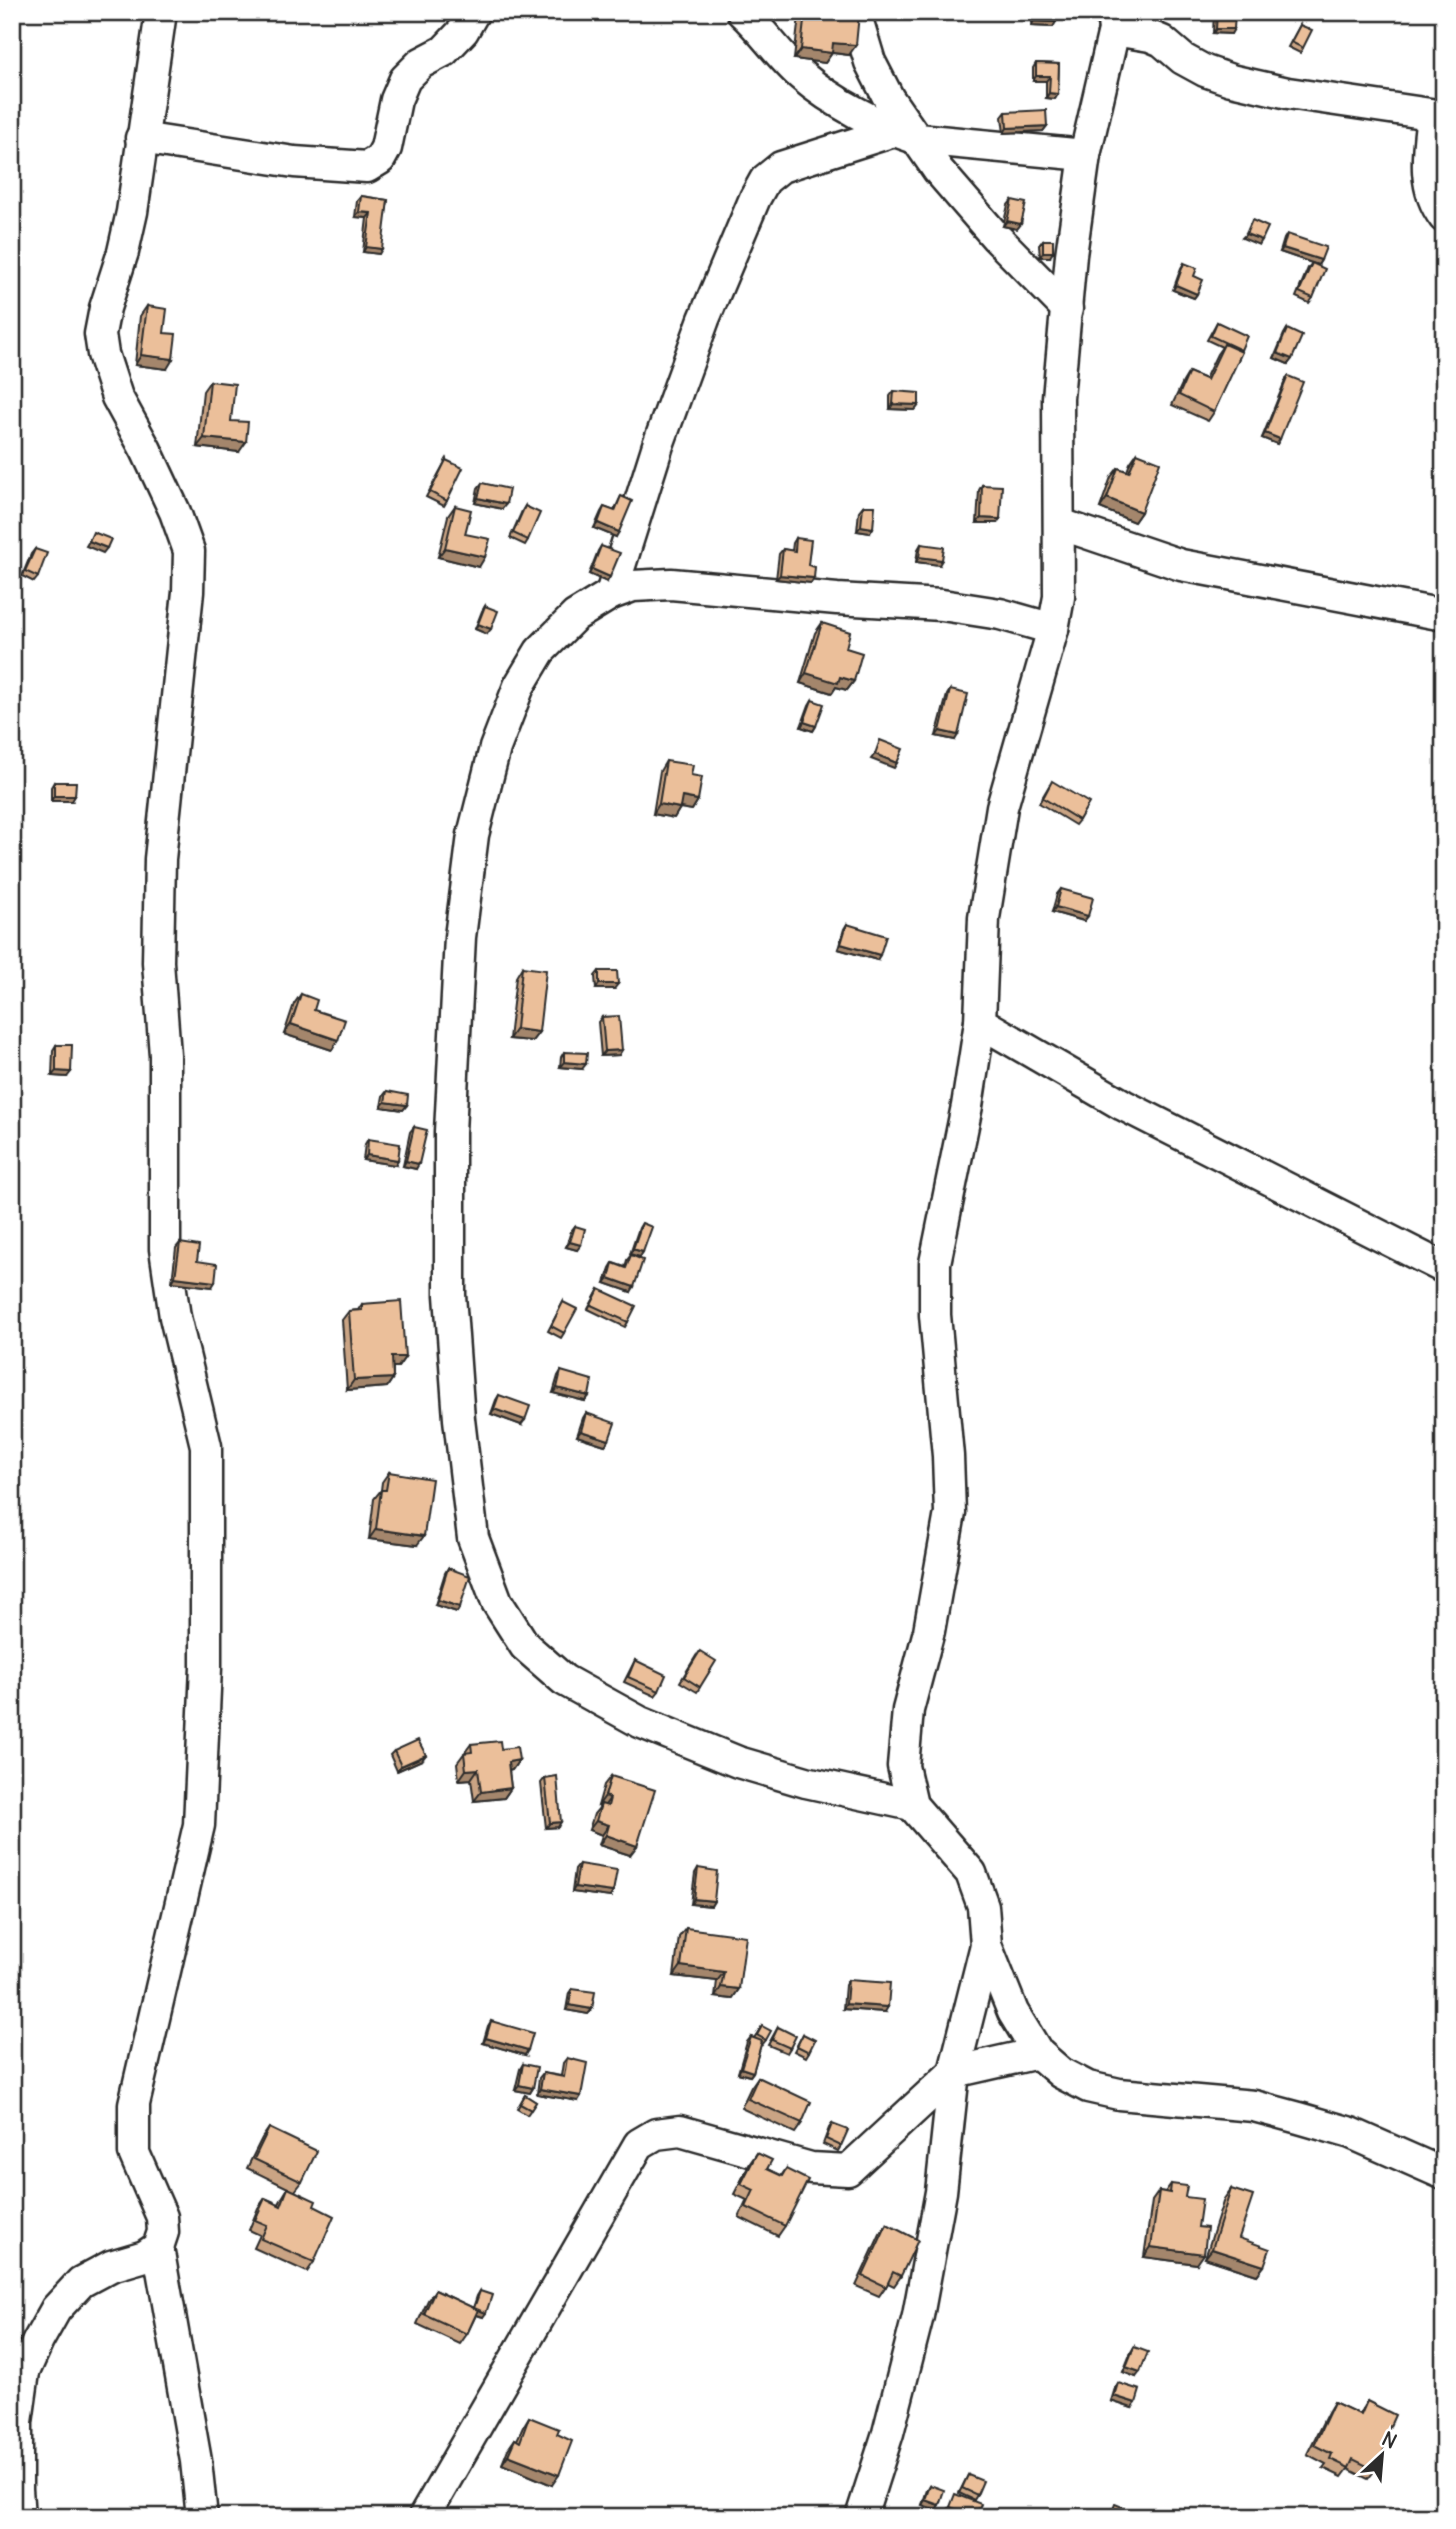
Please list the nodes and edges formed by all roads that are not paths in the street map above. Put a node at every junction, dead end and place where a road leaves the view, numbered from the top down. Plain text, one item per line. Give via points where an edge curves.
1 (161, 12) edge
2 (474, 12) edge
3 (742, 12) edge
4 (855, 12) edge
5 (1113, 21) edge
6 (1438, 115) edge
7 (906, 135) junction
8 (141, 138) junction
9 (1085, 155) junction
10 (1444, 217) edge
11 (1067, 309) junction
12 (1060, 524) junction
13 (611, 594) junction
14 (1444, 615) edge
15 (1053, 629) junction
16 (980, 1022) junction
17 (1444, 1268) edge
18 (912, 1805) junction
19 (986, 1945) junction
20 (1038, 2053) junction
21 (954, 2072) junction
22 (1444, 2174) edge
23 (158, 2248) junction
24 (19, 2517) edge
25 (202, 2517) edge
26 (424, 2517) edge
27 (861, 2517) edge

1 - 8 street
2 - 8 street via 444,51 421,63 405,79 386,148 380,159 367,167 294,162
3 - 7 street via 804,77 853,109
4 - 7 street via 870,62
5 - 6 street via 1162,41 1183,59 1231,80
5 - 9 street
6 - 10 street via 1428,180
7 - 9 street
7 - 11 street via 965,204
7 - 13 street via 781,167 765,180 704,319
8 - 23 street via 132,212 100,334 117,397 170,500 189,551 160,859 158,962 165,1055 166,1249 175,1317 206,1446 207,1554 199,1825 134,2104 134,2153 162,2217
9 - 11 street
11 - 12 street via 1058,398
12 - 14 street via 1181,565
12 - 15 street via 1059,597
13 - 15 street via 633,586 671,584 931,604 1000,614
13 - 18 street via 575,616 540,651 519,686 495,748 472,835 460,937 450,1132 450,1268 459,1419 473,1538 497,1602 525,1646 564,1680 640,1722 738,1762
15 - 16 street via 1002,807 984,918
16 - 17 street via 1123,1105
16 - 18 street via 935,1263 950,1513 929,1631 908,1710 903,1766
18 - 19 street via 971,1874 982,1906
19 - 20 street via 1013,2012
19 - 21 street
20 - 21 street
20 - 22 street via 1061,2073 1088,2087 1254,2106 1351,2133
21 - 26 street via 848,2170 811,2168 680,2131 656,2134 639,2144
21 - 27 street via 941,2192 918,2316
23 - 24 street via 81,2282 56,2309 38,2341 24,2372 17,2422
23 - 25 street

